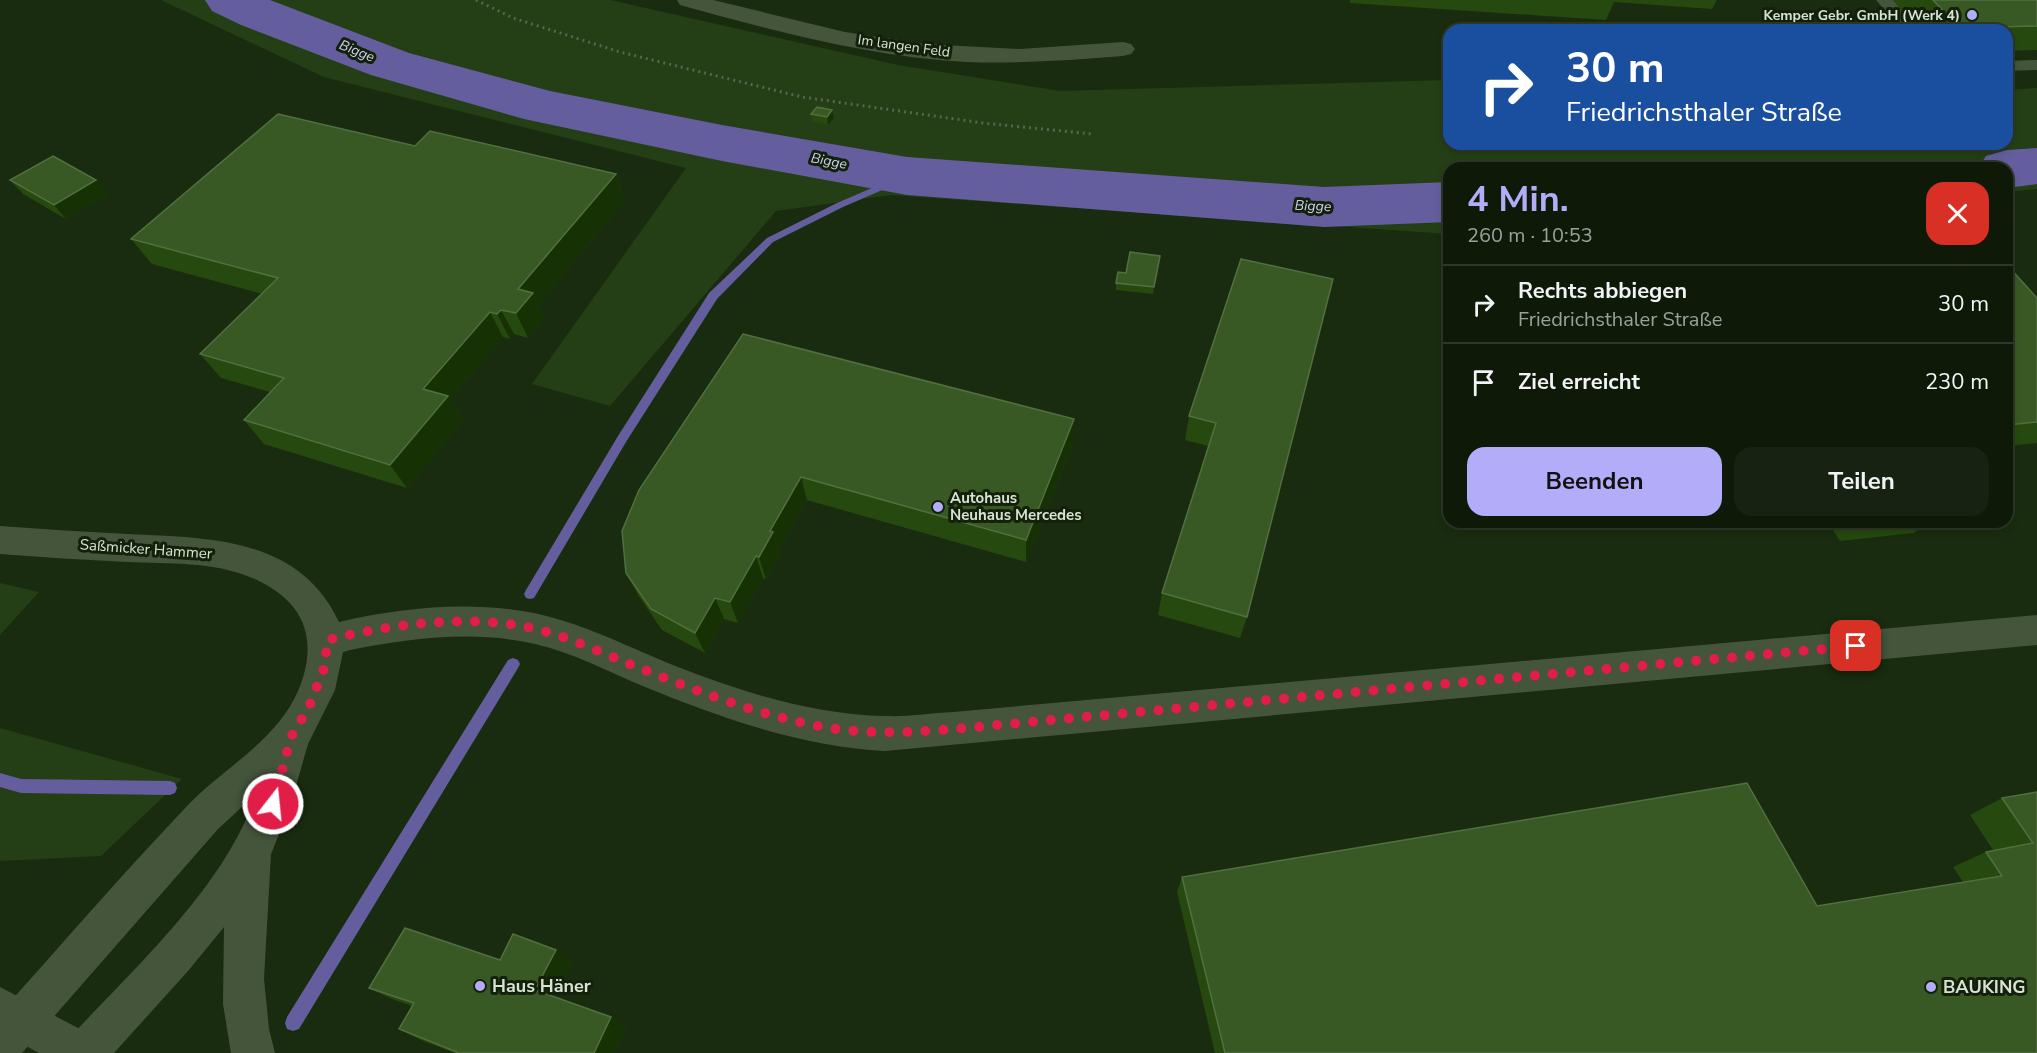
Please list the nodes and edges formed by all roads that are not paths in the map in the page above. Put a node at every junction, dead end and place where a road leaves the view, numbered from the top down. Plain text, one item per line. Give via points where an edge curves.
1 (688, 0) edge
2 (1884, 0) edge
3 (1906, 24) edge
4 (1123, 49) dead end
5 (2037, 65) edge
6 (2013, 66) edge
7 (0, 540) edge
8 (2037, 630) edge
9 (327, 640) junction
10 (291, 737) junction
11 (251, 850) junction
12 (8, 1025) edge
13 (83, 1053) edge
14 (253, 1053) edge

1 - 4 street, Im langen Feld via 782,25 921,50 1005,56
2 - 3 lane
5 - 6 lane
7 - 9 street, Saßmicker Hammer via 182,550 253,563 301,591 316,608
8 - 9 street via 878,733 818,726 768,714 555,635 517,625 444,621 380,628
9 - 10 street, Saßmicker Hammer via 325,666 309,707
10 - 11 street, Saßmicker Hammer via 273,804
10 - 12 street, Saßmicker Hammer via 204,816
11 - 13 street, Saßmicker Hammer via 178,951
11 - 14 street, Saßmicker Hammer via 243,985
12 - 13 street

